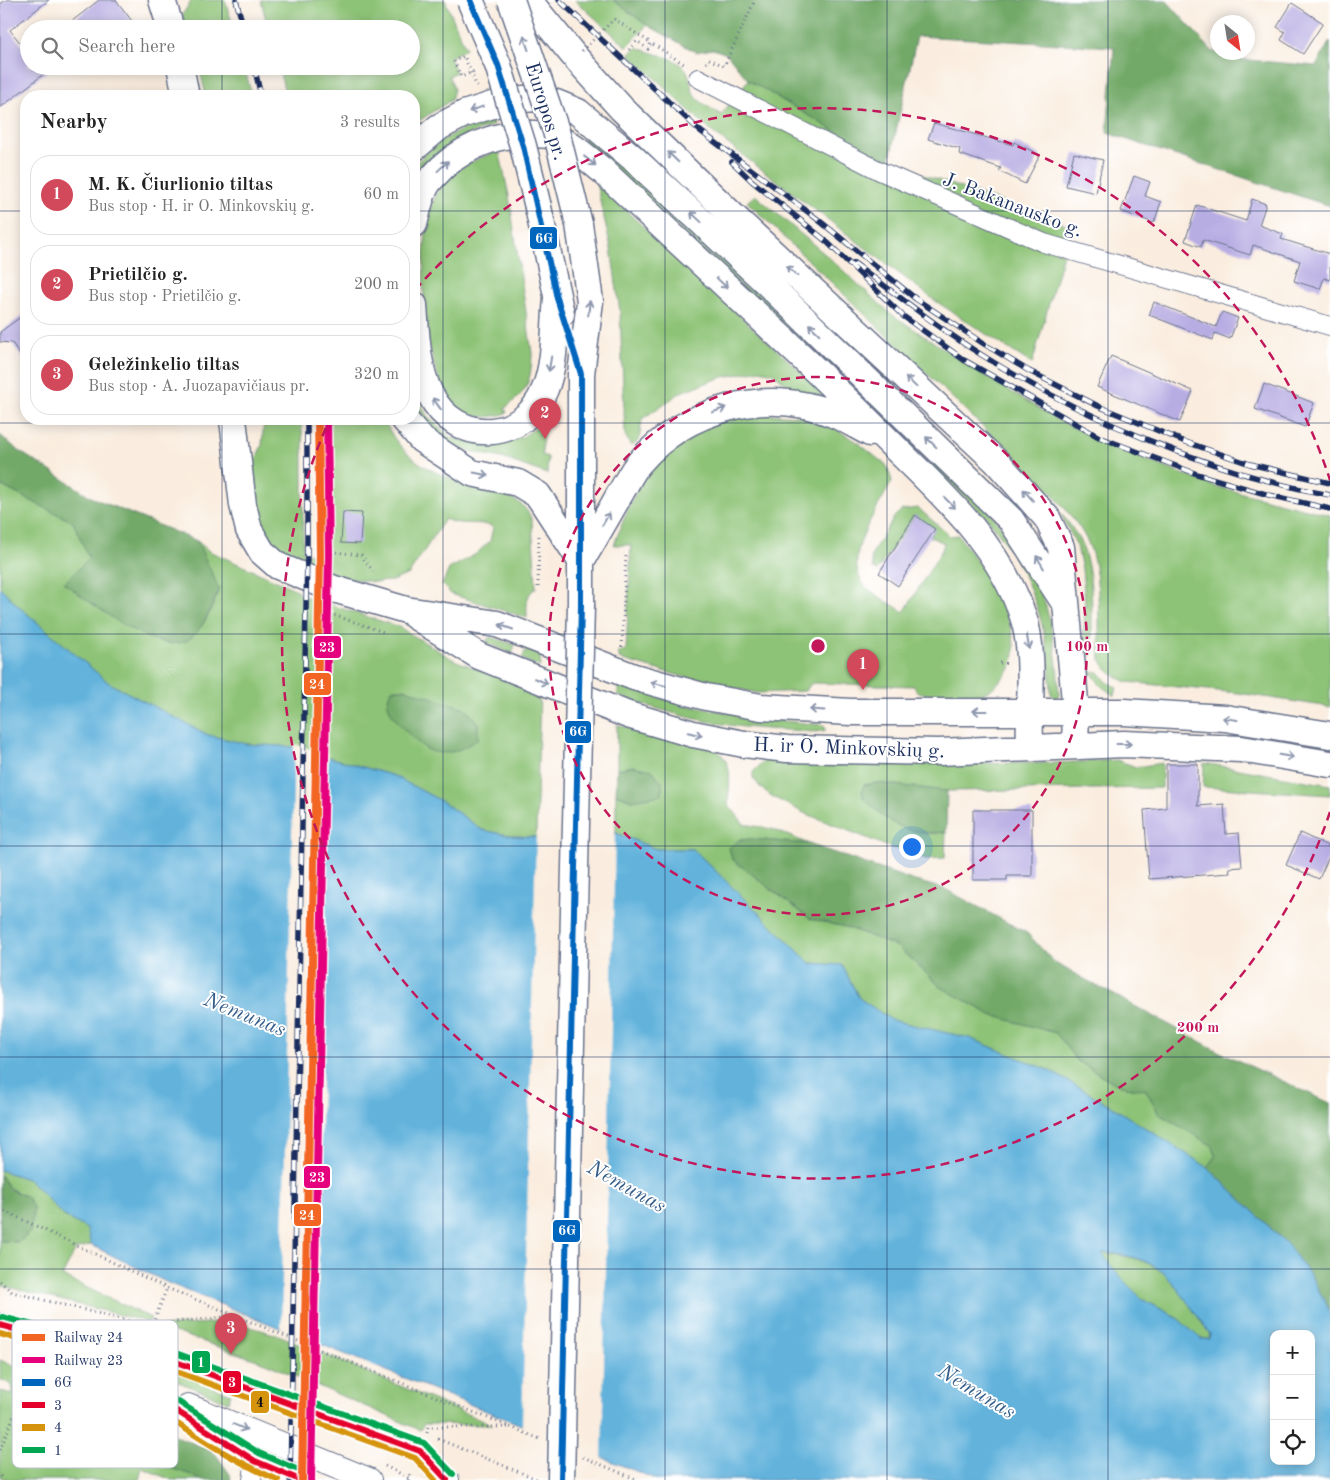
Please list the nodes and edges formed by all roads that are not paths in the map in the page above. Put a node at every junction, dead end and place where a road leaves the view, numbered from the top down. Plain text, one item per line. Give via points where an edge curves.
1 (162, 0) edge
2 (470, 0) edge
3 (511, 0) edge
4 (528, 0) edge
5 (168, 20) edge
6 (182, 75) edge
7 (698, 78) road end
8 (185, 90) edge
9 (420, 143) edge
10 (420, 202) edge
11 (556, 298) junction
12 (1330, 326) edge
13 (420, 362) edge
14 (581, 374) junction
15 (235, 425) edge
16 (409, 425) edge
17 (890, 444) junction
18 (581, 561) junction
19 (1065, 604) junction
20 (406, 610) junction
21 (1028, 712) junction
22 (1076, 712) junction
23 (1330, 735) edge
24 (1075, 746) junction
25 (1030, 748) junction
26 (1330, 764) edge
27 (178, 1362) edge
28 (178, 1401) edge
29 (178, 1416) edge
30 (254, 1471) edge
31 (300, 1480) edge
32 (369, 1480) edge
33 (447, 1480) edge
34 (561, 1480) edge

1 - 5 main road
2 - 11 main road, Europos pr., bridge via 498,65 523,146
14 -> 3 main road, Europos pr., bridge via 590,301 579,224 556,131
19 -> 4 main road via 1061,547 1047,518 1029,496 997,462 622,108
6 - 8 main road
7 - 12 street, J. Bakanausko g. via 888,175 1044,242
19 -> 9 main road via 1011,520 766,282 578,112 534,98 506,101 484,106 439,127
10 -> 17 main road via 430,179 464,151 503,136 552,135 603,172
11 -> 13 main road via 551,363 545,389 532,412 518,424 493,432 474,432 457,424 440,409 430,394
11 - 14 main road
14 - 18 main road
15 - 20 main road via 243,505 250,530 262,552 278,566 298,575
16 -> 18 main road via 422,440 472,473 518,483 538,495
18 -> 17 main road via 638,464 655,446 684,425 724,407 767,401 817,409
17 -> 21 main road via 955,508 989,547 1011,584 1024,618 1029,648
18 - 34 main road, bridge
19 - 22 main road
21 -> 20 main road, H. ir O. Minkovskių g. via 851,712 743,704 634,677 497,624
20 -> 25 main road, H. ir O. Minkovskių g. via 479,656 628,715 693,734 787,748 939,752
21 - 22 main road, H. ir O. Minkovskių g.
21 - 25 main road
23 -> 22 main road, H. ir O. Minkovskių g. via 1225,718
22 - 24 main road
24 - 25 main road, H. ir O. Minkovskių g.
24 -> 26 main road, H. ir O. Minkovskių g. via 1124,744 1241,749
27 - 33 main road via 420,1452
28 -> 32 main road
29 - 30 main road
30 - 31 main road

